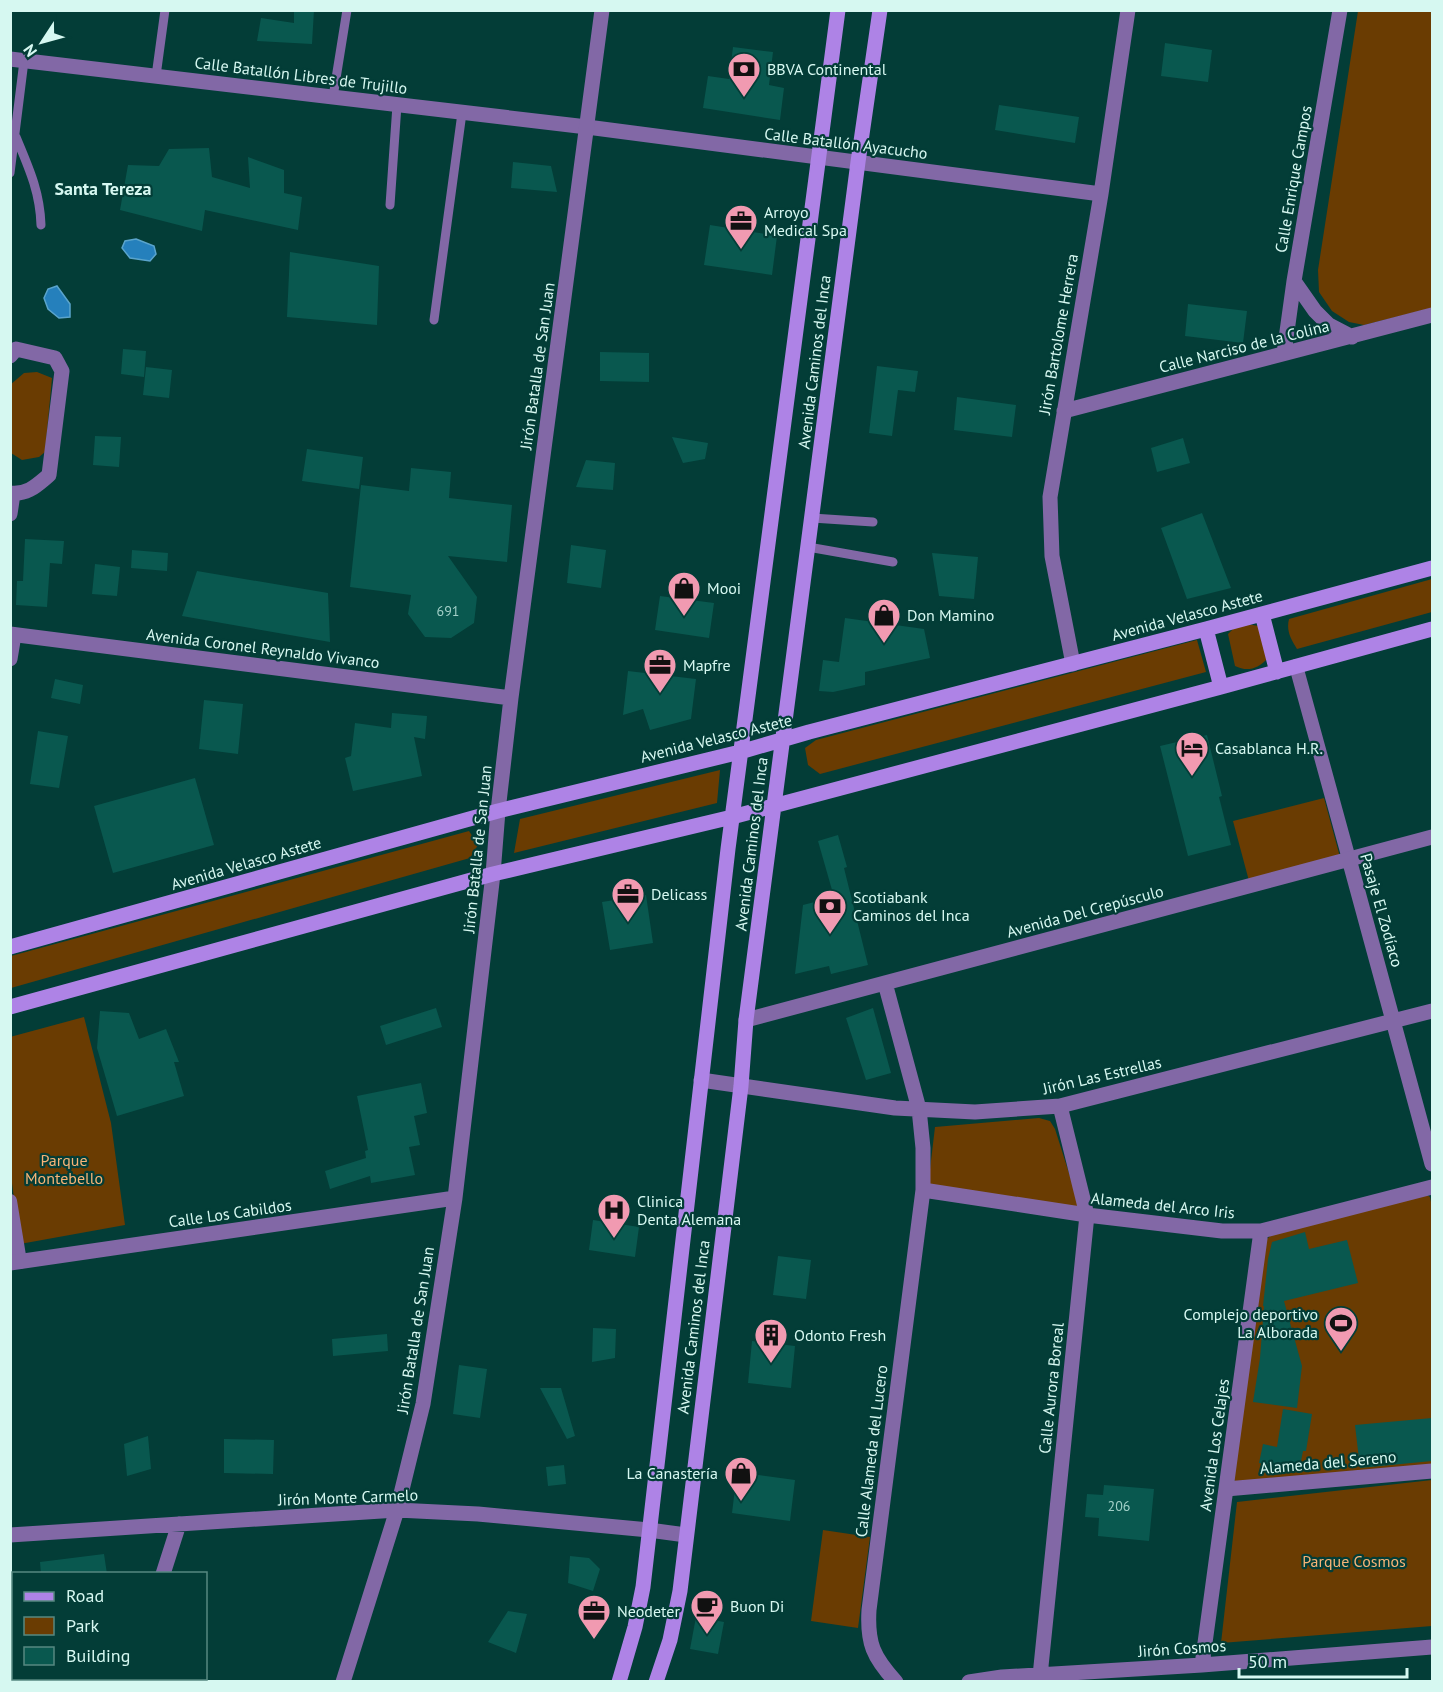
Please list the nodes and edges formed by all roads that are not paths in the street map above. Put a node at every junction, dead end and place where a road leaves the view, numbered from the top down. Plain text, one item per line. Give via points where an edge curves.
1 (165, 10) edge
2 (347, 10) edge
3 (602, 10) edge
4 (838, 10) edge
5 (880, 10) edge
6 (1128, 10) edge
7 (1340, 10) edge
8 (17, 60) edge
9 (156, 76) junction
10 (333, 97) junction
11 (397, 105) junction
12 (462, 113) junction
13 (587, 127) junction
14 (15, 135) junction
15 (819, 158) junction
16 (858, 162) junction
17 (10, 173) edge
18 (1101, 194) junction
19 (390, 205) dead end
20 (41, 225) dead end
21 (1294, 281) junction
22 (1432, 317) edge
23 (434, 320) dead end
24 (1352, 337) junction
25 (1284, 353) junction
26 (10, 356) edge
27 (1064, 411) junction
28 (12, 494) edge
29 (10, 514) edge
30 (812, 518) junction
31 (873, 522) dead end
32 (808, 547) junction
33 (893, 562) dead end
34 (1432, 568) edge
35 (1262, 614) junction
36 (1206, 629) junction
37 (1432, 629) edge
38 (12, 634) edge
39 (10, 659) edge
40 (1073, 664) junction
41 (1296, 666) junction
42 (1277, 672) junction
43 (1221, 687) junction
44 (511, 698) junction
45 (782, 740) junction
46 (740, 752) junction
47 (774, 806) junction
48 (498, 811) junction
49 (732, 817) junction
50 (1432, 837) edge
51 (1349, 859) junction
52 (493, 874) junction
53 (11, 944) edge
54 (885, 983) junction
55 (10, 1007) edge
56 (1432, 1011) edge
57 (746, 1020) junction
58 (1394, 1021) junction
59 (701, 1080) junction
60 (741, 1086) junction
61 (1060, 1106) junction
62 (919, 1109) junction
63 (1432, 1164) edge
64 (1432, 1187) edge
65 (923, 1190) junction
66 (454, 1198) junction
67 (10, 1201) edge
68 (1087, 1215) junction
69 (1261, 1231) junction
70 (15, 1263) edge
71 (1432, 1471) edge
72 (1226, 1489) junction
73 (397, 1510) junction
74 (179, 1524) junction
75 (649, 1530) junction
76 (10, 1535) edge
77 (686, 1535) junction
78 (164, 1572) edge
79 (1432, 1647) edge
80 (1202, 1665) junction
81 (1040, 1676) junction
82 (343, 1682) edge
83 (619, 1682) edge
84 (656, 1682) edge
85 (896, 1682) edge
86 (969, 1682) edge

1 - 9 lane
2 - 10 lane
3 - 13 street, Jirón Batalla de San Juan
4 - 15 main road, Avenida Caminos del Inca
5 - 16 main road, Avenida Caminos del Inca
6 - 18 street, Jirón Bartolome Herrera
7 - 21 street, Calle Enrique Campos
8 - 9 street, Calle Batallón Libres de Trujillo
8 - 14 lane
9 - 10 street, Calle Batallón Libres de Trujillo
10 - 11 street, Calle Batallón Libres de Trujillo
11 - 12 street, Calle Batallón Libres de Trujillo
11 - 19 lane
12 - 13 street, Calle Batallón Libres de Trujillo
12 - 23 lane
13 - 15 street, Calle Batallón Ayacucho
13 - 44 street, Jirón Batalla de San Juan
14 - 17 lane
14 - 20 lane via 35,185
15 - 16 street, Calle Batallón Ayacucho
15 - 46 main road, Avenida Caminos del Inca
16 - 18 street, Calle Batallón Ayacucho
16 - 30 main road, Avenida Caminos del Inca
18 - 27 street, Jirón Bartolome Herrera
21 - 24 street via 1329,325
21 - 25 street, Calle Enrique Campos
22 - 24 street, Calle Narciso de la Colina
24 - 25 street, Calle Narciso de la Colina
25 - 27 street, Calle Narciso de la Colina
26 - 28 street via 16,350 55,358 63,371 49,475 30,491
27 - 40 street, Jirón Bartolome Herrera via 1050,497 1052,556
28 - 29 street
30 - 31 lane
30 - 32 main road, Avenida Caminos del Inca
32 - 33 lane
32 - 45 main road, Avenida Caminos del Inca
34 - 35 main road, Avenida Velasco Astete
35 - 36 main road, Avenida Velasco Astete
35 - 42 main road
36 - 40 main road, Avenida Velasco Astete
36 - 43 main road
37 - 41 main road
38 - 39 street
38 - 44 street, Avenida Coronel Reynaldo Vivanco
40 - 45 main road, Avenida Velasco Astete
41 - 42 main road
41 - 51 street, Pasaje El Zodíaco
42 - 43 main road
43 - 47 main road
44 - 48 street, Jirón Batalla de San Juan
45 - 46 main road, Avenida Velasco Astete
45 - 47 main road, Avenida Caminos del Inca
46 - 48 main road, Avenida Velasco Astete
46 - 49 main road, Avenida Caminos del Inca
47 - 49 main road
47 - 57 main road, Avenida Caminos del Inca
48 - 52 street, Jirón Batalla de San Juan
48 - 53 main road, Avenida Velasco Astete
49 - 52 main road
49 - 59 main road, Avenida Caminos del Inca
50 - 51 street, Avenida Del Crepúsculo
51 - 54 street, Avenida Del Crepúsculo
51 - 58 street, Pasaje El Zodíaco
52 - 55 main road
52 - 66 street, Jirón Batalla de San Juan
54 - 57 street, Avenida Del Crepúsculo
54 - 62 street, Calle Alameda del Lucero
56 - 58 street, Jirón Las Estrellas
57 - 60 main road, Avenida Caminos del Inca
58 - 61 street, Jirón Las Estrellas
58 - 63 street, Pasaje El Zodíaco
59 - 60 street, Jirón Las Estrellas
59 - 75 main road, Avenida Caminos del Inca
60 - 62 street, Jirón Las Estrellas
60 - 77 main road, Avenida Caminos del Inca
61 - 62 street, Jirón Las Estrellas via 975,1112
61 - 68 street, Calle Aurora Boreal
62 - 65 street, Calle Alameda del Lucero
64 - 69 street, Alameda del Arco Iris
65 - 68 street, Alameda del Arco Iris
65 - 85 street, Calle Alameda del Lucero via 868,1610 867,1632 874,1653
66 - 70 street, Calle Los Cabildos
66 - 73 street, Jirón Batalla de San Juan via 423,1404
67 - 70 street
68 - 69 street, Alameda del Arco Iris via 1222,1231
68 - 81 street, Calle Aurora Boreal
69 - 72 street, Avenida Los Celajes
71 - 72 street, Alameda del Sereno
72 - 80 street, Avenida Los Celajes
73 - 74 street, Jirón Monte Carmelo
73 - 75 street, Jirón Monte Carmelo
73 - 82 street, Jirón Batalla de San Juan
74 - 76 street, Jirón Monte Carmelo
74 - 78 street
75 - 77 street, Jirón Monte Carmelo
75 - 83 main road, Avenida Caminos del Inca via 643,1587
77 - 84 main road, Avenida Caminos del Inca via 670,1640
79 - 80 street, Jirón Cosmos
80 - 81 street, Jirón Cosmos
81 - 86 street, Jirón Cosmos

